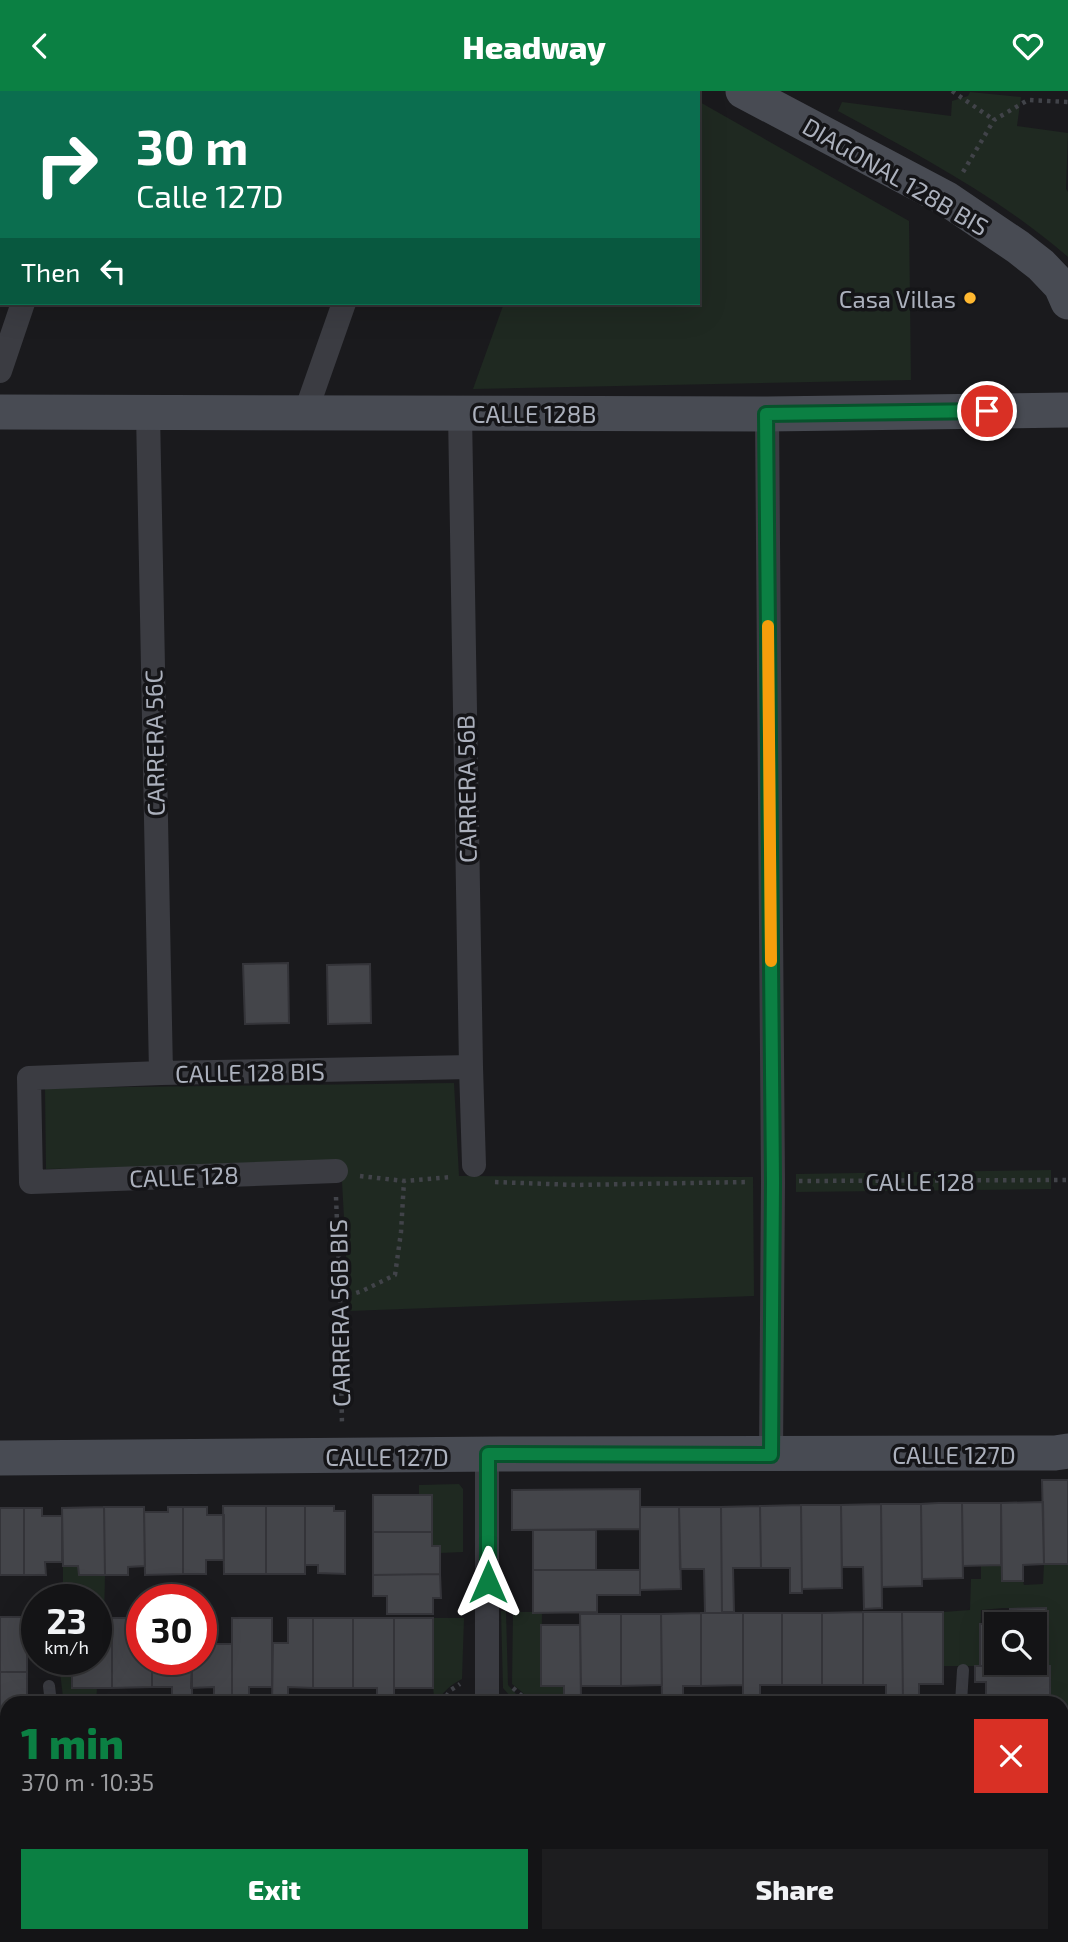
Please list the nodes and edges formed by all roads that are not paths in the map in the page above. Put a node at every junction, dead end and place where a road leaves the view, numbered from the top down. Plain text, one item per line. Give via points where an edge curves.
1 (743, 91) edge
2 (1068, 302) edge
3 (22, 305) edge
4 (343, 305) edge
5 (0, 371) edge
6 (1068, 410) edge
7 (306, 411) junction
8 (0, 412) edge
9 (148, 413) junction
10 (460, 413) junction
11 (766, 414) junction
12 (471, 1067) junction
13 (161, 1073) junction
14 (474, 1165) road end
15 (335, 1171) road end
16 (32, 1182) joint
17 (1068, 1451) edge
18 (488, 1454) junction
19 (771, 1455) junction
20 (0, 1458) edge
21 (963, 1669) dead end
22 (49, 1686) dead end
23 (50, 1696) edge
24 (485, 1696) edge
25 (961, 1696) edge

1 - 2 street, DIAGONAL 128B BIS via 947,199 1041,265 1061,286
3 - 5 street
4 - 7 street
6 - 11 street, CALLE 128B
7 - 9 street, CALLE 128B
7 - 10 street, CALLE 128B
8 - 9 street, CALLE 128B
9 - 13 street, CARRERA 56C
10 - 11 street, CALLE 128B
10 - 12 street, CARRERA 56B
11 - 19 street
12 - 13 street, CALLE 128 BIS
12 - 14 street, CARRERA 56B
13 - 16 street, CALLE 128 BIS via 29,1078
15 - 16 street, CALLE 128
17 - 19 street, CALLE 127D
18 - 19 street, CALLE 127D
18 - 20 street, CALLE 127D
18 - 24 street
21 - 25 lane
22 - 23 lane

